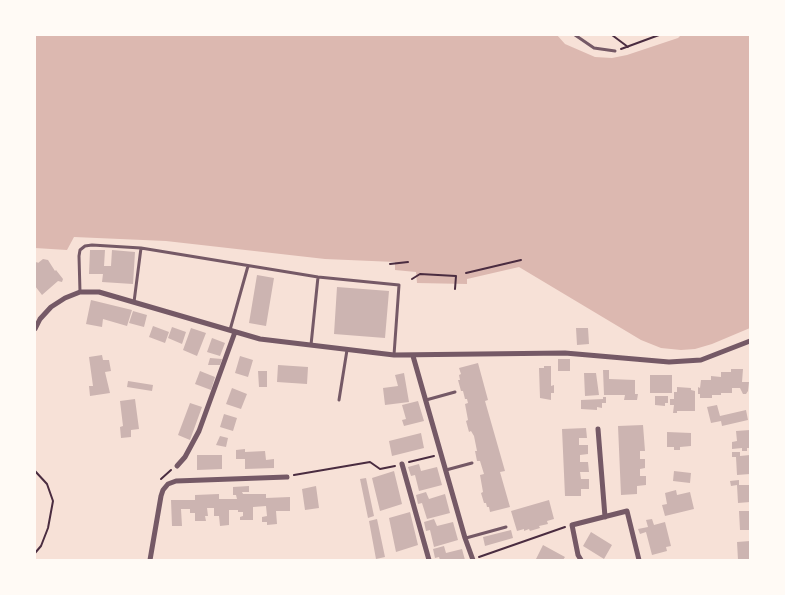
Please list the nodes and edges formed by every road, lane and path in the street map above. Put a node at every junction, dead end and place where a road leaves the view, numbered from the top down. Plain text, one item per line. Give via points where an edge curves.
1 (575, 35) edge
2 (612, 35) edge
3 (659, 35) edge
4 (628, 47) junction
5 (615, 51) joint
6 (141, 248) junction
7 (521, 260) dead end
8 (408, 262) dead end
9 (390, 264) dead end
10 (248, 266) junction
11 (466, 273) dead end
12 (318, 277) junction
13 (412, 279) dead end
14 (455, 289) dead end
15 (80, 292) junction
16 (134, 302) junction
17 (35, 329) edge
18 (232, 332) junction
19 (750, 341) edge
20 (311, 346) junction
21 (347, 350) junction
22 (394, 355) junction
23 (413, 356) junction
24 (455, 392) dead end
25 (339, 400) dead end
26 (426, 400) junction
27 (598, 429) dead end
28 (441, 454) junction
29 (472, 463) dead end
30 (402, 464) junction
31 (177, 466) dead end
32 (446, 470) junction
33 (35, 471) edge
34 (287, 477) joint
35 (605, 517) junction
36 (572, 525) junction
37 (506, 527) dead end
38 (465, 538) junction
39 (35, 553) edge
40 (150, 560) edge
41 (429, 560) edge
42 (473, 560) edge
43 (581, 560) edge
44 (639, 560) edge

1 - 5 lane via 594,48
2 - 4 path
3 - 4 path
4 - 5 path
6 - 10 lane
6 - 15 lane via 85,246 78,256
6 - 16 lane
7 - 11 path
8 - 9 path
10 - 12 lane
10 - 18 lane
12 - 20 lane
12 - 22 lane via 399,285
13 - 14 path via 420,274 456,276
15 - 16 street via 99,292
15 - 17 street via 51,307
16 - 18 street
18 - 20 street
18 - 31 street via 199,431 186,457
19 - 23 street via 702,360 669,362 565,353
20 - 21 street
21 - 22 street
21 - 25 lane
22 - 23 street
23 - 26 street
24 - 26 lane
26 - 28 street
27 - 35 street
28 - 30 path
28 - 32 street
29 - 32 lane
30 - 34 path via 380,470 370,462
30 - 41 street
32 - 38 street
33 - 39 path via 48,484 53,502 48,528
34 - 40 street via 176,481 168,484 161,496
35 - 36 street
35 - 44 street via 627,511
36 - 42 path
36 - 43 street
37 - 38 lane
38 - 42 street

